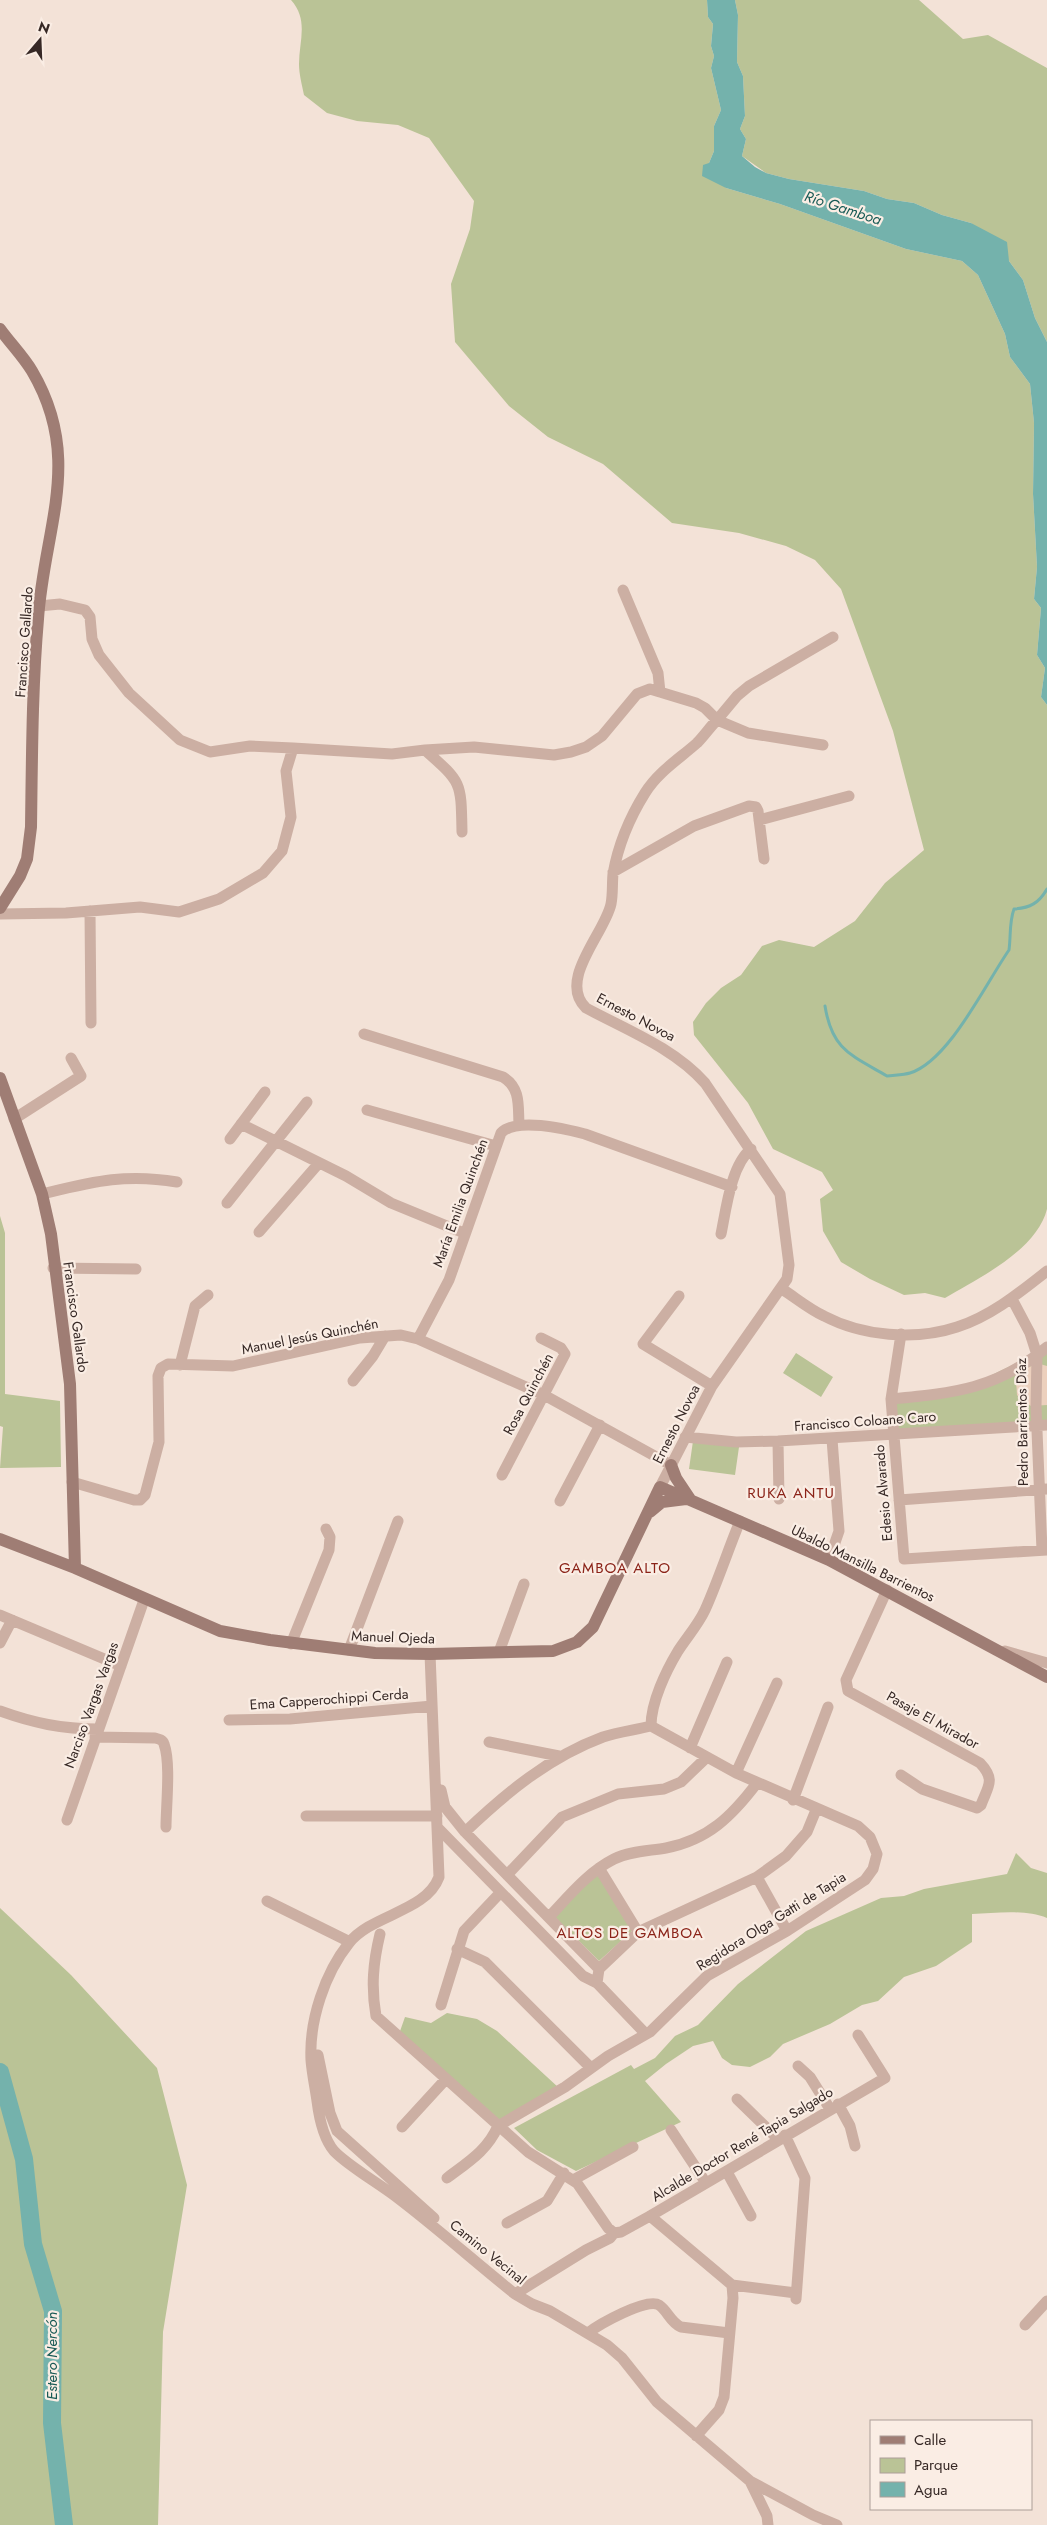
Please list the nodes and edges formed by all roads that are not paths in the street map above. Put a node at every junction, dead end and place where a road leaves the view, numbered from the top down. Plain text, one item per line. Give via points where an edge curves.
1 (0, 329) edge
2 (623, 590) dead end
3 (39, 606) junction
4 (833, 637) dead end
5 (660, 692) junction
6 (717, 720) junction
7 (822, 745) dead end
8 (293, 748) junction
9 (425, 750) junction
10 (849, 796) dead end
11 (760, 820) junction
12 (462, 832) dead end
13 (764, 859) dead end
14 (614, 872) junction
15 (0, 908) edge
16 (90, 911) junction
17 (0, 914) edge
18 (91, 1024) dead end
19 (364, 1034) dead end
20 (71, 1058) dead end
21 (0, 1078) edge
22 (265, 1092) dead end
23 (307, 1102) dead end
24 (368, 1110) dead end
25 (14, 1119) junction
26 (241, 1124) junction
27 (520, 1125) junction
28 (230, 1138) dead end
29 (278, 1141) junction
30 (496, 1146) junction
31 (751, 1149) junction
32 (319, 1163) junction
33 (177, 1182) dead end
34 (732, 1187) junction
35 (42, 1194) junction
36 (227, 1203) dead end
37 (259, 1232) dead end
38 (464, 1234) junction
39 (721, 1234) dead end
40 (53, 1268) junction
41 (136, 1268) dead end
42 (1047, 1271) edge
43 (782, 1289) junction
44 (208, 1295) dead end
45 (679, 1296) dead end
46 (1012, 1298) junction
47 (901, 1334) junction
48 (385, 1336) junction
49 (418, 1338) junction
50 (541, 1338) dead end
51 (1047, 1346) edge
52 (1037, 1355) junction
53 (180, 1365) junction
54 (353, 1381) dead end
55 (712, 1386) junction
56 (544, 1395) junction
57 (891, 1399) junction
58 (600, 1425) junction
59 (1042, 1425) edge
60 (894, 1434) junction
61 (686, 1437) junction
62 (832, 1439) junction
63 (778, 1441) junction
64 (671, 1465) junction
65 (502, 1475) dead end
66 (72, 1482) junction
67 (660, 1487) junction
68 (1043, 1489) edge
69 (690, 1499) junction
70 (779, 1499) dead end
71 (560, 1500) dead end
72 (899, 1500) junction
73 (646, 1515) junction
74 (398, 1521) dead end
75 (740, 1521) junction
76 (326, 1529) dead end
77 (0, 1540) edge
78 (1045, 1550) edge
79 (829, 1560) junction
80 (75, 1568) junction
81 (524, 1584) dead end
82 (887, 1590) junction
83 (144, 1600) junction
84 (0, 1615) edge
85 (12, 1620) junction
86 (0, 1643) edge
87 (291, 1644) junction
88 (350, 1650) junction
89 (1000, 1650) junction
90 (499, 1652) junction
91 (430, 1654) junction
92 (727, 1662) dead end
93 (1047, 1663) edge
94 (121, 1666) junction
95 (1047, 1676) edge
96 (777, 1683) dead end
97 (432, 1706) junction
98 (828, 1707) dead end
99 (0, 1711) edge
100 (229, 1720) dead end
101 (651, 1726) junction
102 (96, 1733) junction
103 (488, 1742) dead end
104 (690, 1748) junction
105 (559, 1756) junction
106 (706, 1758) junction
107 (435, 1769) junction
108 (736, 1773) junction
109 (901, 1774) dead end
110 (757, 1783) junction
111 (793, 1800) junction
112 (816, 1810) junction
113 (306, 1816) dead end
114 (67, 1820) dead end
115 (437, 1821) junction
116 (166, 1827) dead end
117 (465, 1832) junction
118 (599, 1868) junction
119 (507, 1875) junction
120 (757, 1877) junction
121 (500, 1893) junction
122 (266, 1901) dead end
123 (549, 1917) junction
124 (787, 1931) junction
125 (638, 1932) junction
126 (380, 1934) dead end
127 (350, 1942) junction
128 (457, 1949) junction
129 (599, 1968) junction
130 (597, 1983) junction
131 (441, 2005) dead end
132 (320, 2029) dead end
133 (644, 2035) junction
134 (858, 2035) dead end
135 (798, 2066) dead end
136 (591, 2068) junction
137 (446, 2079) junction
138 (737, 2099) dead end
139 (834, 2106) junction
140 (402, 2126) dead end
141 (498, 2126) junction
142 (671, 2130) dead end
143 (781, 2137) junction
144 (633, 2146) dead end
145 (855, 2146) dead end
146 (727, 2172) junction
147 (568, 2177) junction
148 (447, 2178) dead end
149 (706, 2184) junction
150 (650, 2216) junction
151 (751, 2216) dead end
152 (507, 2223) dead end
153 (614, 2233) junction
154 (480, 2266) junction
155 (732, 2285) junction
156 (516, 2294) junction
157 (1047, 2302) edge
158 (1025, 2325) dead end
159 (588, 2333) junction
160 (729, 2333) junction
161 (696, 2436) junction
162 (750, 2481) junction
163 (768, 2525) edge
164 (837, 2525) edge

1 - 3 street, Francisco Gallardo via 32,370 57,434 59,482
2 - 5 street via 658,673
3 - 8 street via 60,604 85,610 90,617 92,639 99,654 129,693 180,740 210,752 250,746
3 - 15 street, Francisco Gallardo via 27,859
4 - 6 street, Ernesto Novoa via 749,686
5 - 6 street via 705,708
5 - 9 street via 650,689 637,694 602,736 571,752 530,754 474,747
6 - 7 street via 748,733
6 - 14 street, Ernesto Novoa via 646,792 626,828
8 - 9 street via 392,754
8 - 16 street via 286,771 291,817 289,832 282,851 263,873 219,900 179,912 140,907
9 - 12 street via 460,785
10 - 11 street
11 - 13 street
11 - 14 street via 756,807 738,808 694,826
14 - 31 street, Ernesto Novoa via 611,904 582,962 577,991 580,1002 686,1062 705,1082
16 - 17 street
16 - 18 street
19 - 27 street via 503,1077 517,1090
20 - 25 street via 81,1076
21 - 25 street, Francisco Gallardo
22 - 26 street
23 - 29 street
24 - 30 street
25 - 35 street, Francisco Gallardo
26 - 28 street
26 - 29 street
27 - 30 street, María Emilia Quinchén via 504,1130
27 - 34 street via 560,1127 585,1134
29 - 32 street
29 - 36 street
30 - 38 street, María Emilia Quinchén
31 - 34 street via 741,1159
31 - 43 street, Ernesto Novoa via 780,1194 789,1272
32 - 37 street
32 - 38 street via 391,1203
33 - 35 street via 115,1178
34 - 39 street
35 - 40 street, Francisco Gallardo
38 - 49 street, María Emilia Quinchén via 449,1280
40 - 41 street
40 - 66 street, Francisco Gallardo via 70,1384
42 - 46 street
43 - 47 street via 823,1316 847,1326
43 - 55 street, Ernesto Novoa
44 - 53 street via 195,1306
45 - 55 street via 643,1344
46 - 47 street via 957,1328
46 - 52 street, Pedro Barrientos Díaz
47 - 57 street, Edesio Alvarado
48 - 49 street, Manuel Jesús Quinchén
48 - 53 street, Manuel Jesús Quinchén via 339,1342 234,1366
48 - 54 street via 374,1356
49 - 56 street, Manuel Jesús Quinchén
50 - 56 street, Rosa Quinchén via 561,1348 565,1354
51 - 52 street
52 - 57 street via 996,1380 970,1389
52 - 59 street, Pedro Barrientos Díaz
53 - 66 street, Manuel Jesús Quinchén via 168,1364 161,1368 158,1376 159,1442 140,1500
55 - 61 street, Ernesto Novoa
56 - 58 street, Manuel Jesús Quinchén
56 - 65 street, Rosa Quinchén
57 - 60 street, Edesio Alvarado
58 - 64 street, Manuel Jesús Quinchén
58 - 71 street
59 - 60 street, Francisco Coloane Caro
59 - 68 street, Pedro Barrientos Díaz
60 - 62 street, Francisco Coloane Caro
60 - 72 street, Edesio Alvarado
61 - 63 street, Francisco Coloane Caro via 736,1442
61 - 64 street, Ernesto Novoa
62 - 63 street, Francisco Coloane Caro
62 - 79 street via 839,1531
63 - 70 street
64 - 67 street, Ernesto Novoa
64 - 69 street
66 - 80 street, Francisco Gallardo
67 - 69 street, Ubaldo Mansilla Barrientos
67 - 73 street, Ernesto Novoa
68 - 72 street
68 - 78 street, Pedro Barrientos Díaz
69 - 73 street via 662,1502
69 - 75 street, Ubaldo Mansilla Barrientos
72 - 78 street, Edesio Alvarado via 904,1559
73 - 90 street, Manuel Ojeda via 598,1618 587,1634 569,1646 553,1651
74 - 88 street
75 - 79 street, Ubaldo Mansilla Barrientos
75 - 101 street via 705,1609 678,1651 665,1680 653,1709
76 - 87 street via 330,1537 329,1550
77 - 80 street, Manuel Ojeda
79 - 82 street, Ubaldo Mansilla Barrientos
80 - 83 street, Manuel Ojeda
81 - 90 street
82 - 89 street, Ubaldo Mansilla Barrientos
82 - 109 street, Pasaje El Mirador via 846,1680 848,1691 980,1763 991,1779 977,1808 922,1789
83 - 87 street, Manuel Ojeda via 220,1631
83 - 94 street, Narciso Vargas Vargas
84 - 85 street
85 - 86 street
85 - 94 street
87 - 88 street, Manuel Ojeda
88 - 91 street, Manuel Ojeda
89 - 93 street
89 - 95 street, Ubaldo Mansilla Barrientos
90 - 91 street, Manuel Ojeda
91 - 97 street
92 - 104 street
94 - 102 street, Narciso Vargas Vargas
96 - 108 street
97 - 100 street, Ema Capperochippi Cerda via 290,1719
97 - 107 street
98 - 111 street
99 - 102 street via 42,1725
101 - 104 street
101 - 105 street via 604,1737
102 - 114 street, Narciso Vargas Vargas
102 - 116 street via 155,1738 164,1744
103 - 105 street
104 - 106 street
105 - 117 street via 502,1796
106 - 108 street
106 - 119 street via 681,1782 664,1789 618,1794 562,1817
107 - 115 street, Camino Vecinal
107 - 117 street via 445,1807
108 - 110 street
110 - 111 street
110 - 118 street via 730,1816 706,1833 672,1847 627,1854
111 - 112 street
112 - 120 street via 798,1844
112 - 124 street, Regidora Olga Gatti de Tapia via 858,1826 870,1837 877,1854 876,1861 865,1880
113 - 115 street
115 - 121 street
115 - 127 street, Camino Vecinal via 439,1870 436,1885 425,1898 367,1927
117 - 119 street
118 - 123 street
118 - 125 street
119 - 123 street
120 - 124 street
120 - 125 street
121 - 128 street via 464,1931
121 - 130 street via 582,1976
122 - 127 street
123 - 129 street
124 - 133 street, Regidora Olga Gatti de Tapia via 707,1976 668,2016
125 - 129 street
126 - 137 street via 373,1965 372,1993 376,2016
127 - 154 street, Camino Vecinal via 327,1980 313,2033 311,2058 323,2130 334,2150 396,2196
128 - 131 street
128 - 136 street via 485,1962
129 - 130 street
130 - 133 street
132 - 154 street via 316,2046 336,2131 461,2242
133 - 136 street, Regidora Olga Gatti de Tapia
134 - 139 street, Alcalde Doctor René Tapia Salgado via 885,2078
135 - 139 street
136 - 141 street, Regidora Olga Gatti de Tapia
137 - 140 street
137 - 141 street
138 - 143 street
139 - 143 street, Alcalde Doctor René Tapia Salgado
139 - 145 street via 850,2126
141 - 147 street via 528,2152
141 - 148 street via 478,2156
142 - 149 street
143 - 146 street, Alcalde Doctor René Tapia Salgado
143 - 155 street via 805,2178 796,2296
144 - 147 street
146 - 149 street, Alcalde Doctor René Tapia Salgado
146 - 151 street
147 - 152 street via 547,2201
147 - 153 street
149 - 150 street, Alcalde Doctor René Tapia Salgado
150 - 153 street, Alcalde Doctor René Tapia Salgado
150 - 155 street
153 - 156 street, Alcalde Doctor René Tapia Salgado
154 - 156 street, Camino Vecinal
155 - 160 street
156 - 159 street, Camino Vecinal
157 - 158 street
159 - 160 street via 620,2315 653,2303 659,2304 674,2324
159 - 161 street, Camino Vecinal via 622,2358 657,2402
160 - 161 street via 724,2398 719,2410
161 - 162 street, Camino Vecinal
162 - 163 street
162 - 164 street, Camino Vecinal

